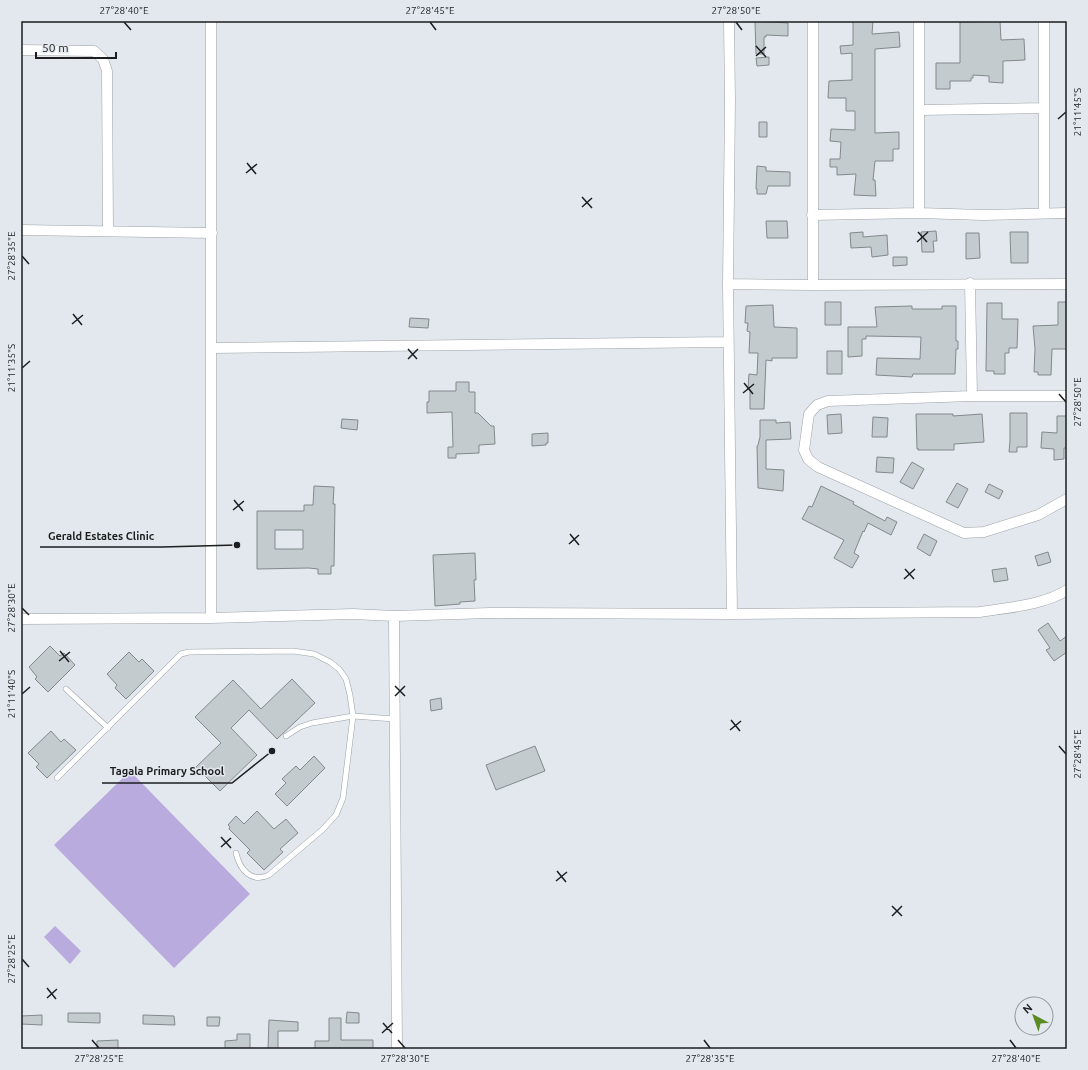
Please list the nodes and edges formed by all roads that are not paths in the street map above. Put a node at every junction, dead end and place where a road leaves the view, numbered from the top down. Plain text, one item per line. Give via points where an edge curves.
1 (211, 21) edge
2 (729, 21) edge
3 (813, 21) edge
4 (919, 21) edge
5 (1044, 21) edge
6 (21, 50) edge
7 (1044, 108) junction
8 (919, 110) junction
9 (919, 213) junction
10 (1044, 213) junction
11 (1067, 214) edge
12 (812, 215) junction
13 (21, 230) edge
14 (108, 231) junction
15 (212, 233) junction
16 (728, 284) junction
17 (970, 284) junction
18 (1067, 284) edge
19 (813, 285) junction
20 (728, 342) junction
21 (212, 348) junction
22 (972, 396) junction
23 (1067, 396) edge
24 (1067, 499) edge
25 (1066, 593) edge
26 (732, 614) junction
27 (394, 616) junction
28 (211, 618) junction
29 (21, 619) edge
30 (66, 689) dead end
31 (353, 716) junction
32 (394, 719) junction
33 (108, 728) junction
34 (286, 736) dead end
35 (57, 778) dead end
36 (236, 853) dead end
37 (397, 1049) edge

1 - 15 street
2 - 16 street
3 - 12 street
4 - 8 street
5 - 7 street
6 - 14 street via 94,51 103,59 107,71
7 - 8 street
7 - 10 street
8 - 9 street
9 - 10 street
9 - 12 street
10 - 11 street
12 - 19 street
13 - 14 street
14 - 15 street
15 - 21 street
16 - 19 street
16 - 20 street
17 - 18 street
17 - 19 street
17 - 22 street
20 - 21 street
20 - 26 street
21 - 28 street
22 - 23 street
22 - 24 street via 828,401 817,405 810,414 804,450 808,459 818,467 964,533 984,532 1038,515
25 - 26 street via 1015,607 980,612
26 - 27 street via 490,613
27 - 28 street via 353,614
27 - 32 street
28 - 29 street
30 - 33 lane
31 - 32 lane
31 - 33 lane via 346,679 339,669 314,654 293,651 189,652 175,659
31 - 34 lane via 312,723
31 - 36 lane via 343,798 336,815 269,875 261,878 252,877 245,872
32 - 37 street
33 - 35 lane

